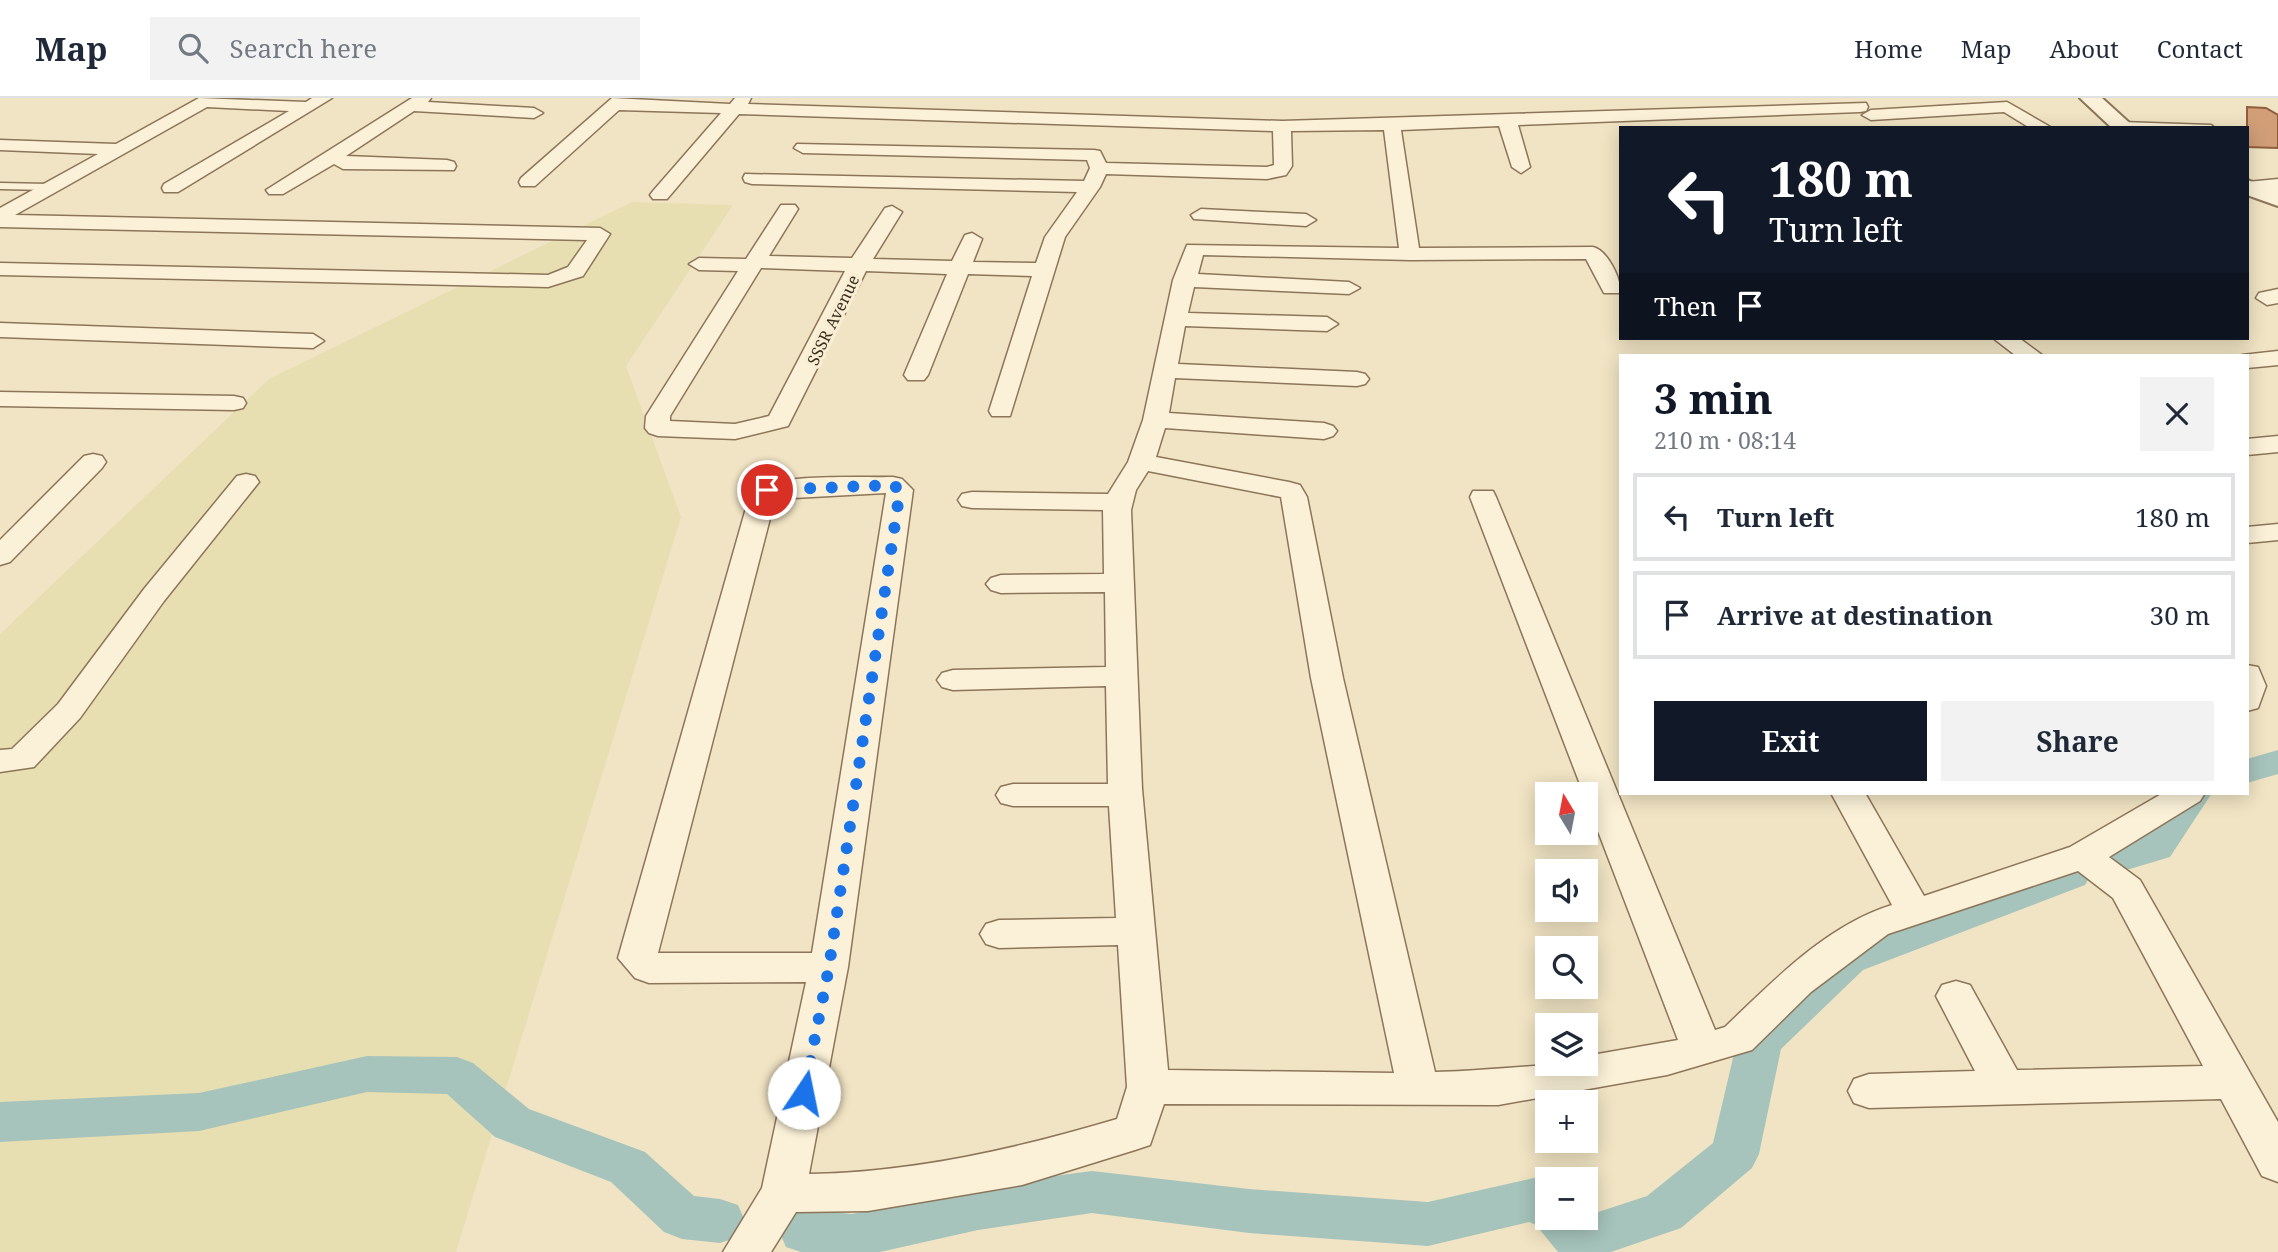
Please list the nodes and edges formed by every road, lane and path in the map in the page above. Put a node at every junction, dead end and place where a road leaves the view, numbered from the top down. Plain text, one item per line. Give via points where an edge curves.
1 (999, 98) edge
2 (2090, 98) edge
3 (207, 100) edge
4 (1100, 101) dead end
5 (316, 102) edge
6 (418, 102) edge
7 (618, 102) edge
8 (739, 104) edge
9 (1858, 106) edge
10 (534, 113) dead end
11 (990, 117) junction
12 (1095, 119) junction
13 (1504, 121) junction
14 (1392, 125) junction
15 (1282, 126) junction
16 (1886, 126) edge
17 (2040, 126) edge
18 (2123, 126) edge
19 (0, 145) edge
20 (803, 148) dead end
21 (117, 150) junction
22 (335, 156) junction
23 (447, 166) dead end
24 (1521, 167) dead end
25 (1095, 170) junction
26 (1208, 171) junction
27 (752, 178) dead end
28 (528, 183) dead end
29 (0, 186) edge
30 (2278, 186) edge
31 (48, 187) junction
32 (2249, 187) edge
33 (2249, 187) edge
34 (171, 188) dead end
35 (276, 190) dead end
36 (660, 195) dead end
37 (2278, 199) edge
38 (788, 209) dead end
39 (892, 212) dead end
40 (1201, 215) junction
41 (0, 218) edge
42 (1306, 220) dead end
43 (972, 239) dead end
44 (1194, 249) junction
45 (1593, 253) junction
46 (1619, 253) edge
47 (1410, 254) junction
48 (699, 264) dead end
49 (859, 264) junction
50 (751, 265) junction
51 (960, 267) junction
52 (0, 269) edge
53 (1045, 270) junction
54 (1184, 280) junction
55 (1349, 288) dead end
56 (1612, 288) dead end
57 (1175, 319) junction
58 (1327, 324) dead end
59 (0, 330) edge
60 (2007, 340) edge
61 (313, 341) dead end
62 (2028, 354) edge
63 (1165, 370) junction
64 (916, 375) dead end
65 (1357, 379) dead end
66 (0, 399) edge
67 (234, 403) dead end
68 (1001, 411) dead end
69 (1155, 420) junction
70 (1324, 431) dead end
71 (2278, 444) edge
72 (2249, 447) edge
73 (93, 462) dead end
74 (1141, 462) junction
75 (246, 482) dead end
76 (1483, 497) dead end
77 (972, 500) dead end
78 (1119, 502) junction
79 (2278, 533) edge
80 (2249, 535) edge
81 (0, 556) edge
82 (1119, 583) junction
83 (1001, 584) dead end
84 (1122, 676) junction
85 (953, 680) dead end
86 (0, 761) edge
87 (1013, 794) dead end
88 (1125, 795) junction
89 (1849, 795) edge
90 (2185, 795) edge
91 (2083, 856) junction
92 (1914, 912) junction
93 (1136, 931) junction
94 (999, 934) dead end
95 (829, 967) junction
96 (1956, 996) dead end
97 (1702, 1049) junction
98 (2234, 1082) junction
99 (1148, 1087) junction
100 (2005, 1088) junction
101 (1418, 1089) junction
102 (1869, 1091) dead end
103 (2278, 1163) edge
104 (783, 1193) junction
105 (746, 1252) edge

1 - 11 street
2 - 18 street
3 - 5 street
3 - 21 street
4 - 12 street
5 - 34 street
6 - 10 street
6 - 22 street
7 - 8 street
7 - 28 street
8 - 11 street
8 - 36 street
9 - 13 street
9 - 16 street
9 - 17 street via 2007,107
11 - 12 street
12 - 15 street
12 - 25 street
13 - 14 street
13 - 24 street via 1511,128
14 - 15 street
14 - 47 street
15 - 26 street via 1283,166 1279,172
19 - 21 street
20 - 25 street
21 - 31 street
22 - 23 street via 343,163
22 - 35 street
25 - 26 street
25 - 27 street
25 - 53 street via 1055,237
26 - 40 street
29 - 31 lane
30 - 32 street
31 - 41 street
33 - 37 street
38 - 50 street
39 - 49 street, SSSR Avenue
40 - 42 street
40 - 44 street
41 - 52 street via 600,234 576,274 548,281
43 - 51 street
44 - 47 street
44 - 54 street
45 - 46 street
45 - 47 street
45 - 56 street
48 - 50 street
49 - 50 street
49 - 50 street, SSSR Avenue via 785,416 770,425 738,432 658,428 658,416
49 - 51 street
51 - 53 street
51 - 64 street
53 - 68 street
54 - 55 street
54 - 57 street
57 - 58 street
57 - 63 street
59 - 61 street
60 - 62 street
63 - 65 street
63 - 69 street
66 - 67 street
69 - 70 street
69 - 74 street
71 - 72 street
73 - 81 street
74 - 78 street
74 - 101 street via 1280,488 1294,497 1327,678
75 - 86 street via 154,595 69,712 22,759
76 - 97 street
77 - 78 street
78 - 82 street
79 - 80 street
82 - 83 street
82 - 84 street
84 - 85 street
84 - 88 street
87 - 88 street
88 - 93 street
89 - 92 street
90 - 91 street
91 - 92 street
91 - 98 street via 2127,889
92 - 97 street via 1875,924 1797,982 1738,1039
93 - 94 street
93 - 99 street
95 - 95 street via 649,968 638,958 763,494 775,489 893,485 900,490
95 - 104 street
96 - 100 street
97 - 101 street via 1498,1088
98 - 100 street
98 - 103 street
99 - 101 street
99 - 104 street via 1135,1132 1022,1166 867,1192
100 - 102 street
104 - 105 street

